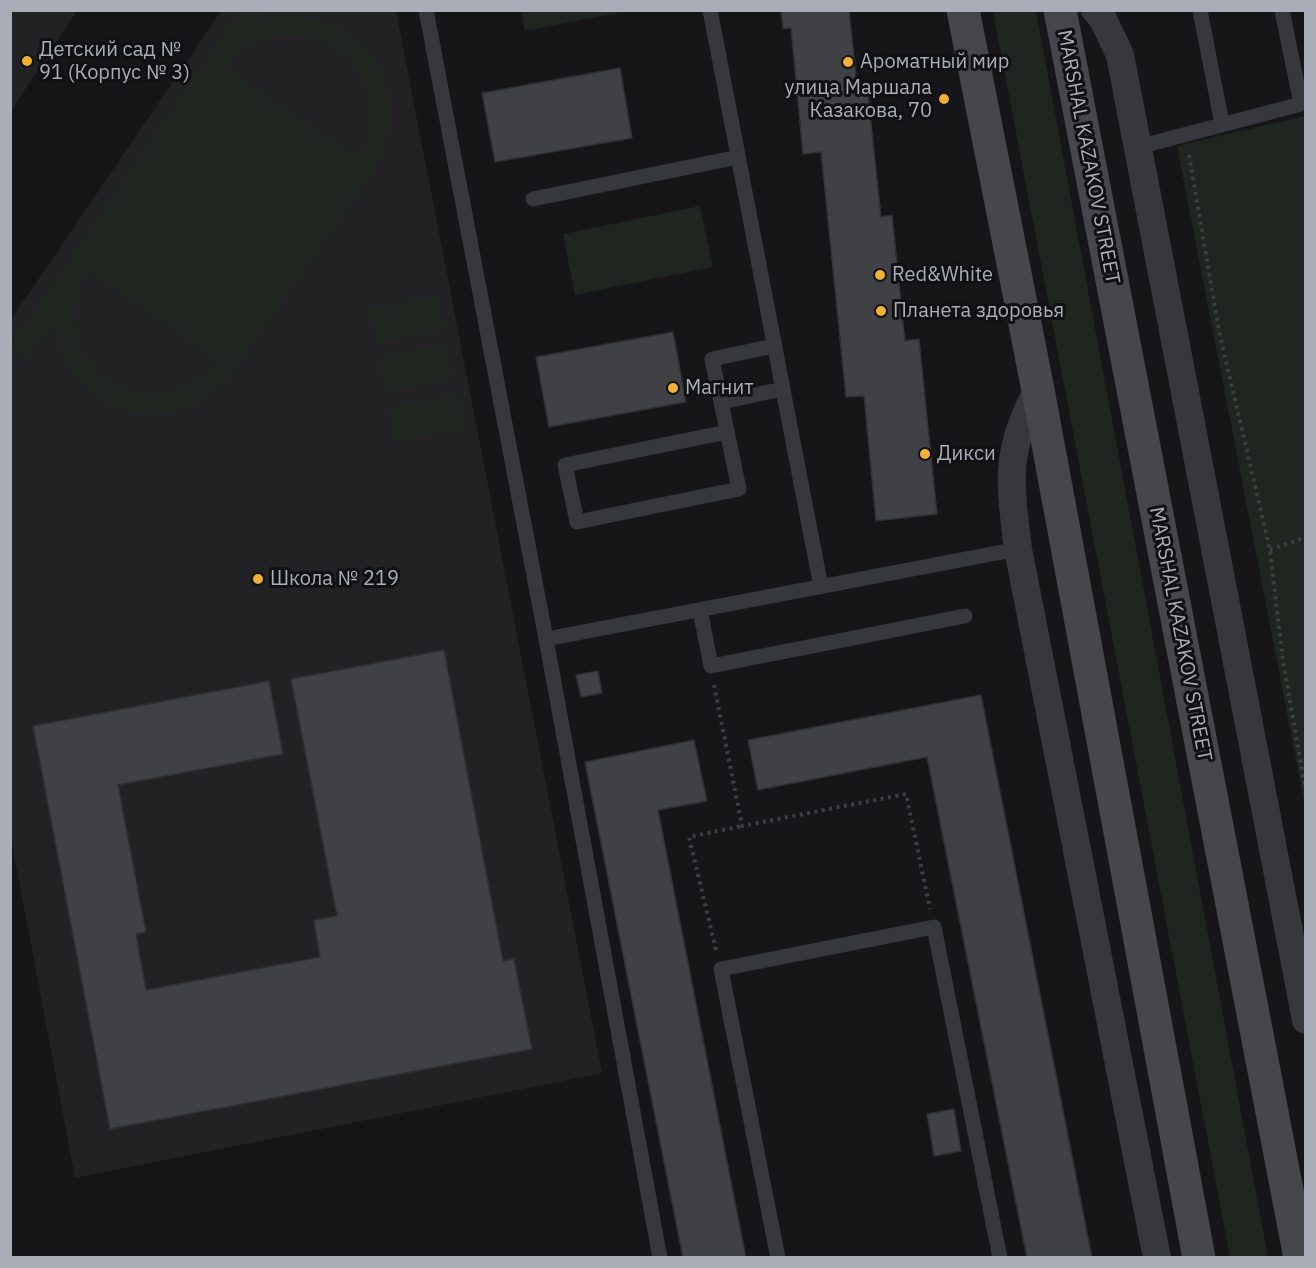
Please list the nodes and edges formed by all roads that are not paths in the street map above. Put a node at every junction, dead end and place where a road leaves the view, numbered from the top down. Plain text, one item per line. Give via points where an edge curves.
1 (426, 10) edge
2 (710, 10) edge
3 (963, 10) edge
4 (1060, 10) edge
5 (1095, 10) edge
6 (1200, 10) edge
7 (1282, 10) edge
8 (1222, 124) junction
9 (1138, 147) junction
10 (738, 157) junction
11 (533, 199) dead end
12 (774, 346) junction
13 (783, 389) junction
14 (1038, 390) junction
15 (721, 402) junction
16 (727, 432) junction
17 (1018, 549) junction
18 (821, 587) junction
19 (700, 610) junction
20 (964, 616) dead end
21 (546, 639) junction
22 (1305, 1020) edge
23 (660, 1257) edge
24 (778, 1257) edge
25 (1000, 1257) edge
26 (1157, 1257) edge
27 (1199, 1257) edge
28 (1300, 1257) edge

1 - 21 lane
2 - 10 lane
3 - 14 street
4 - 28 street, MARSHAL KAZAKOV STREET
5 - 9 street via 1120,55
6 - 8 lane
7 - 8 lane via 1301,104
8 - 9 lane
9 - 22 street
10 - 11 lane
10 - 12 lane
12 - 13 lane
12 - 15 lane via 712,359
13 - 15 lane
13 - 18 lane
14 - 17 street via 1014,444 1011,482
14 - 27 street
15 - 16 lane
16 - 16 lane via 739,489 576,522 565,465
17 - 18 lane
17 - 26 street
18 - 19 lane
19 - 20 lane via 711,666
19 - 21 lane
21 - 23 lane
24 - 25 lane via 721,969 934,927

